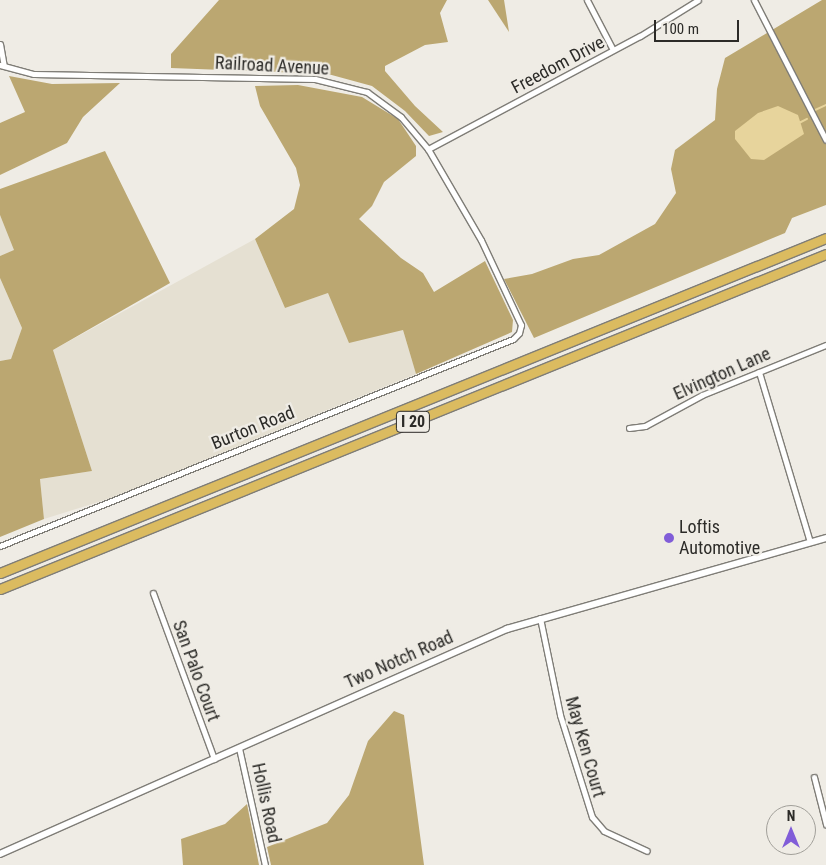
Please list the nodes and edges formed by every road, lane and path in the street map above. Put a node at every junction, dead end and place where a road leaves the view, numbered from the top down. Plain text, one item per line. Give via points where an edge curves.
1 (588, 0) edge
2 (698, 0) edge
3 (754, 0) edge
4 (0, 44) edge
5 (613, 50) junction
6 (2, 65) edge
7 (826, 140) edge
8 (428, 149) junction
9 (826, 238) edge
10 (826, 254) edge
11 (517, 336) joint
12 (826, 345) edge
13 (759, 372) junction
14 (629, 428) dead end
15 (826, 538) edge
16 (810, 542) junction
17 (0, 546) edge
18 (0, 573) edge
19 (0, 589) edge
20 (153, 593) dead end
21 (540, 618) junction
22 (239, 748) junction
23 (214, 759) junction
24 (814, 777) dead end
25 (826, 824) edge
26 (647, 851) dead end
27 (0, 854) edge
28 (265, 865) edge

1 - 5 street
2 - 5 street, Freedom Drive
3 - 7 street
4 - 6 street
5 - 8 street, Freedom Drive
6 - 8 street, Railroad Avenue via 34,74 302,78 332,82 375,97 406,121
8 - 11 street, Railroad Avenue via 481,240 519,317 521,329
9 - 18 highway, I 20
10 - 19 highway, I 20
11 - 17 street, Burton Road
12 - 13 street, Elvington Lane
13 - 14 street, Elvington Lane via 702,395 645,426
13 - 16 street
15 - 16 street, Two Notch Road
16 - 21 street, Two Notch Road
20 - 23 street, San Palo Court
21 - 22 street, Two Notch Road via 471,644
21 - 26 street, May Ken Court via 560,715 592,817 604,831
22 - 23 street, Two Notch Road
22 - 28 street, Hollis Road
23 - 27 street, Two Notch Road
24 - 25 street

